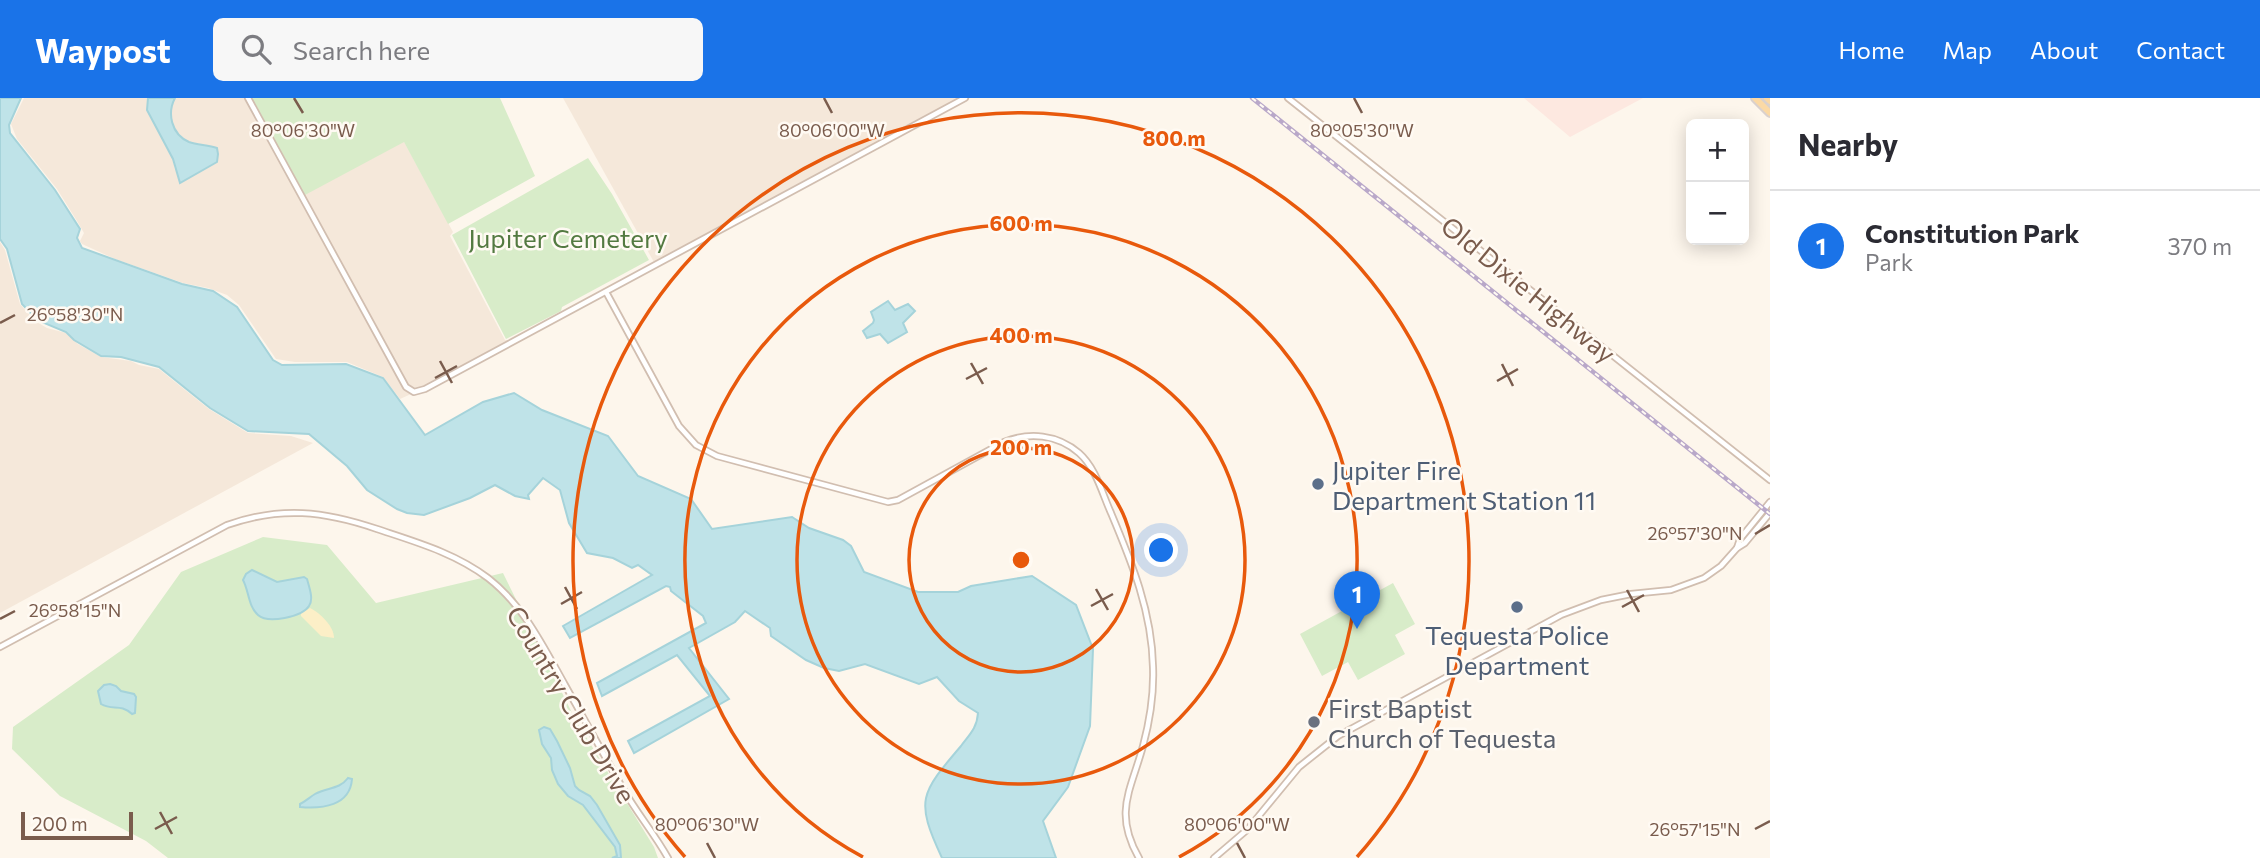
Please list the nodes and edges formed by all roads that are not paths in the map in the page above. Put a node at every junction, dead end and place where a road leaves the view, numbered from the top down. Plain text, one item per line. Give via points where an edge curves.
1 (248, 98) edge
2 (965, 98) edge
3 (1288, 98) edge
4 (1755, 98) edge
5 (1768, 109) edge
6 (606, 292) junction
7 (1770, 480) edge
8 (1770, 502) edge
9 (1770, 513) edge
10 (1737, 548) junction
11 (0, 647) edge
12 (668, 858) edge
13 (1139, 858) edge
14 (1214, 858) edge

1 - 6 street via 410,391 425,389
2 - 6 street
3 - 7 street, Old Dixie Highway
4 - 5 main road
6 - 13 street via 678,426 696,446 717,456 890,502 1017,438 1049,437 1081,455 1095,475 1135,572 1150,626 1152,698 1125,812
8 - 10 street
9 - 10 street
10 - 14 street via 1717,570 1692,584 1616,597 1561,615 1345,732 1299,767 1248,829
11 - 12 street, Country Club Drive via 227,525 289,512 346,519 454,557 481,572 510,598 534,630 633,807

